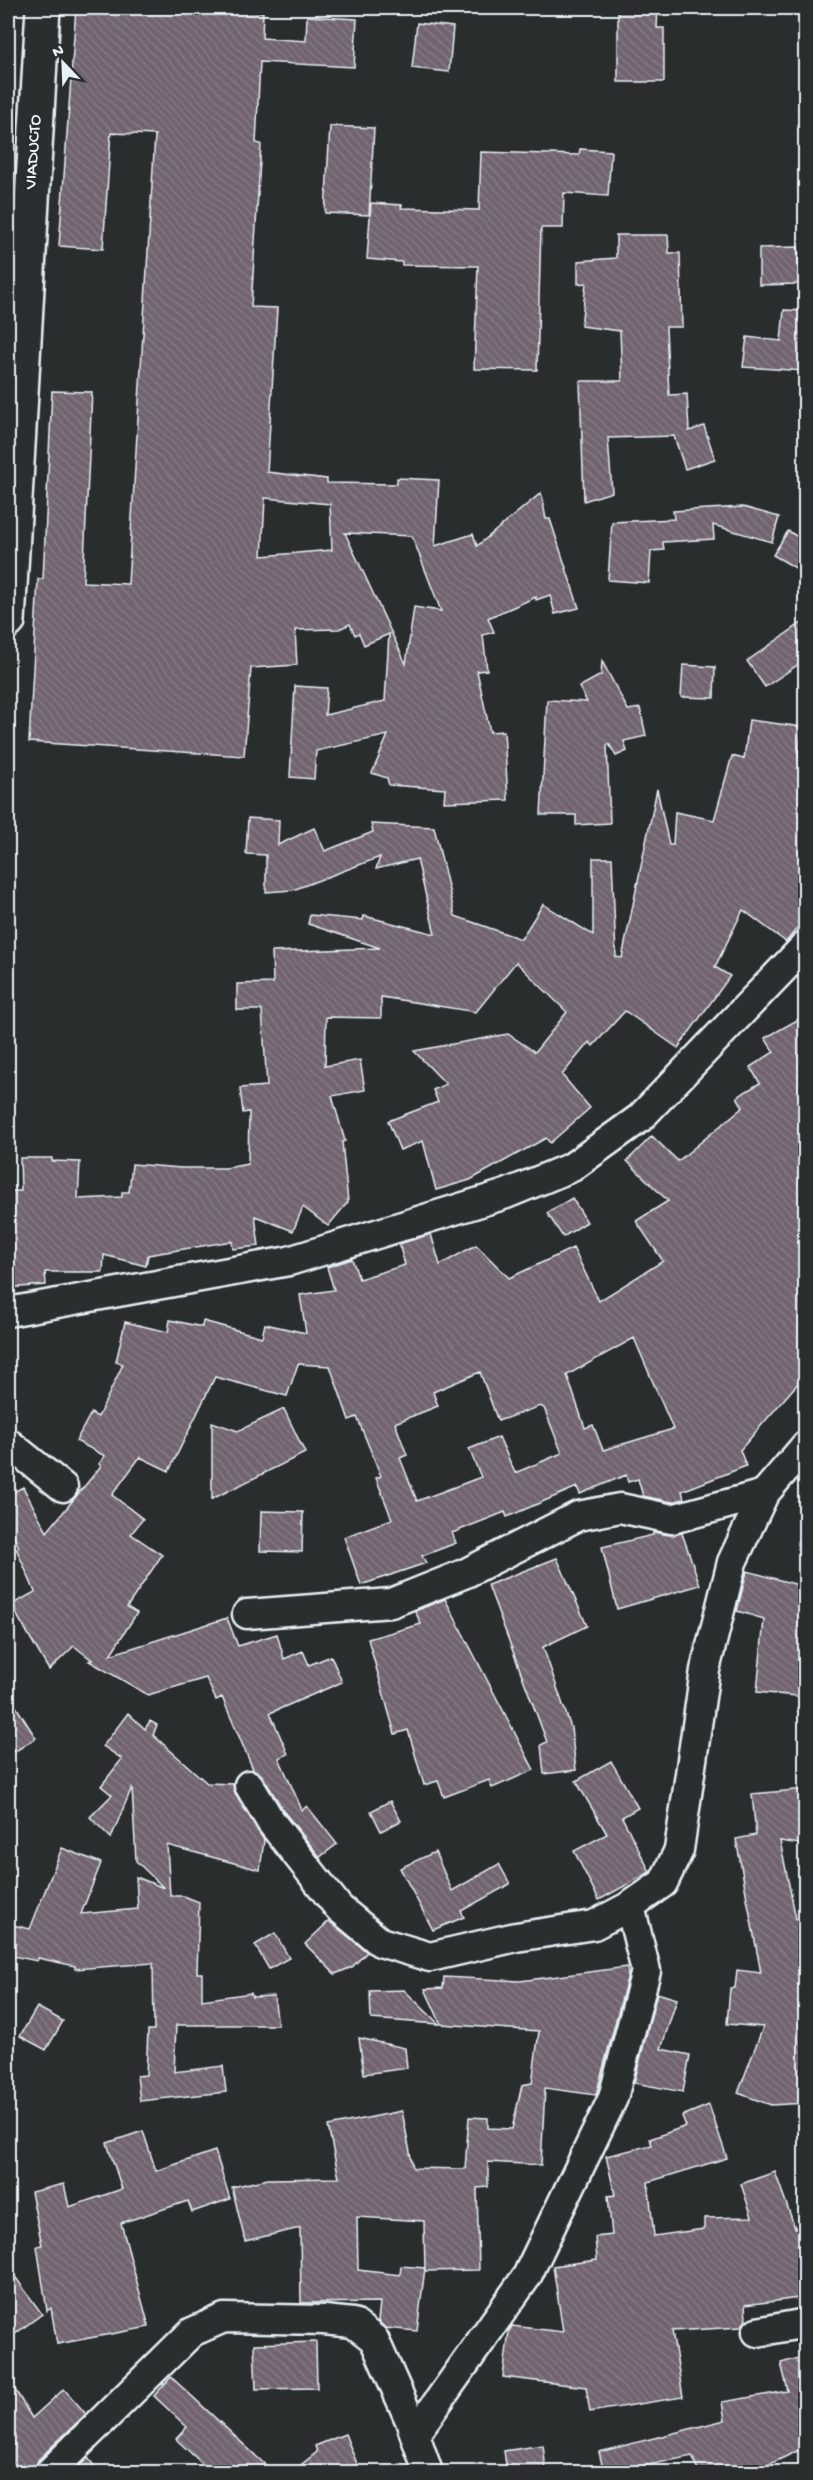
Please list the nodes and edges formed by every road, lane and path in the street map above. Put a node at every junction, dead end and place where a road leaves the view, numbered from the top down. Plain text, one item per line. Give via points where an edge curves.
1 (43, 8) edge
2 (30, 215) junction
3 (8, 260) edge
4 (8, 621) edge
5 (806, 945) edge
6 (8, 1312) edge
7 (8, 1443) edge
8 (806, 1445) edge
9 (63, 1486) dead end
10 (764, 1494) junction
11 (247, 1614) dead end
12 (249, 1785) dead end
13 (630, 1906) junction
14 (806, 2322) edge
15 (757, 2332) dead end
16 (415, 2434) junction
17 (50, 2472) edge
18 (428, 2472) edge

1 - 2 street, VIADUCTO
2 - 3 street
2 - 4 street, VIADUCTO
5 - 6 street via 640,1118 572,1167 506,1194 289,1261
7 - 9 street
8 - 10 street
10 - 11 street via 672,1519 620,1508 578,1516 466,1573 391,1604
10 - 13 street via 732,1562 705,1670 678,1850 663,1883
12 - 13 street via 271,1822 339,1908 380,1942 430,1957 516,1937 594,1926
13 - 16 street via 646,1971 613,2098 527,2276
14 - 15 street
16 - 17 street via 374,2339 353,2324 224,2318 192,2332
16 - 18 street

